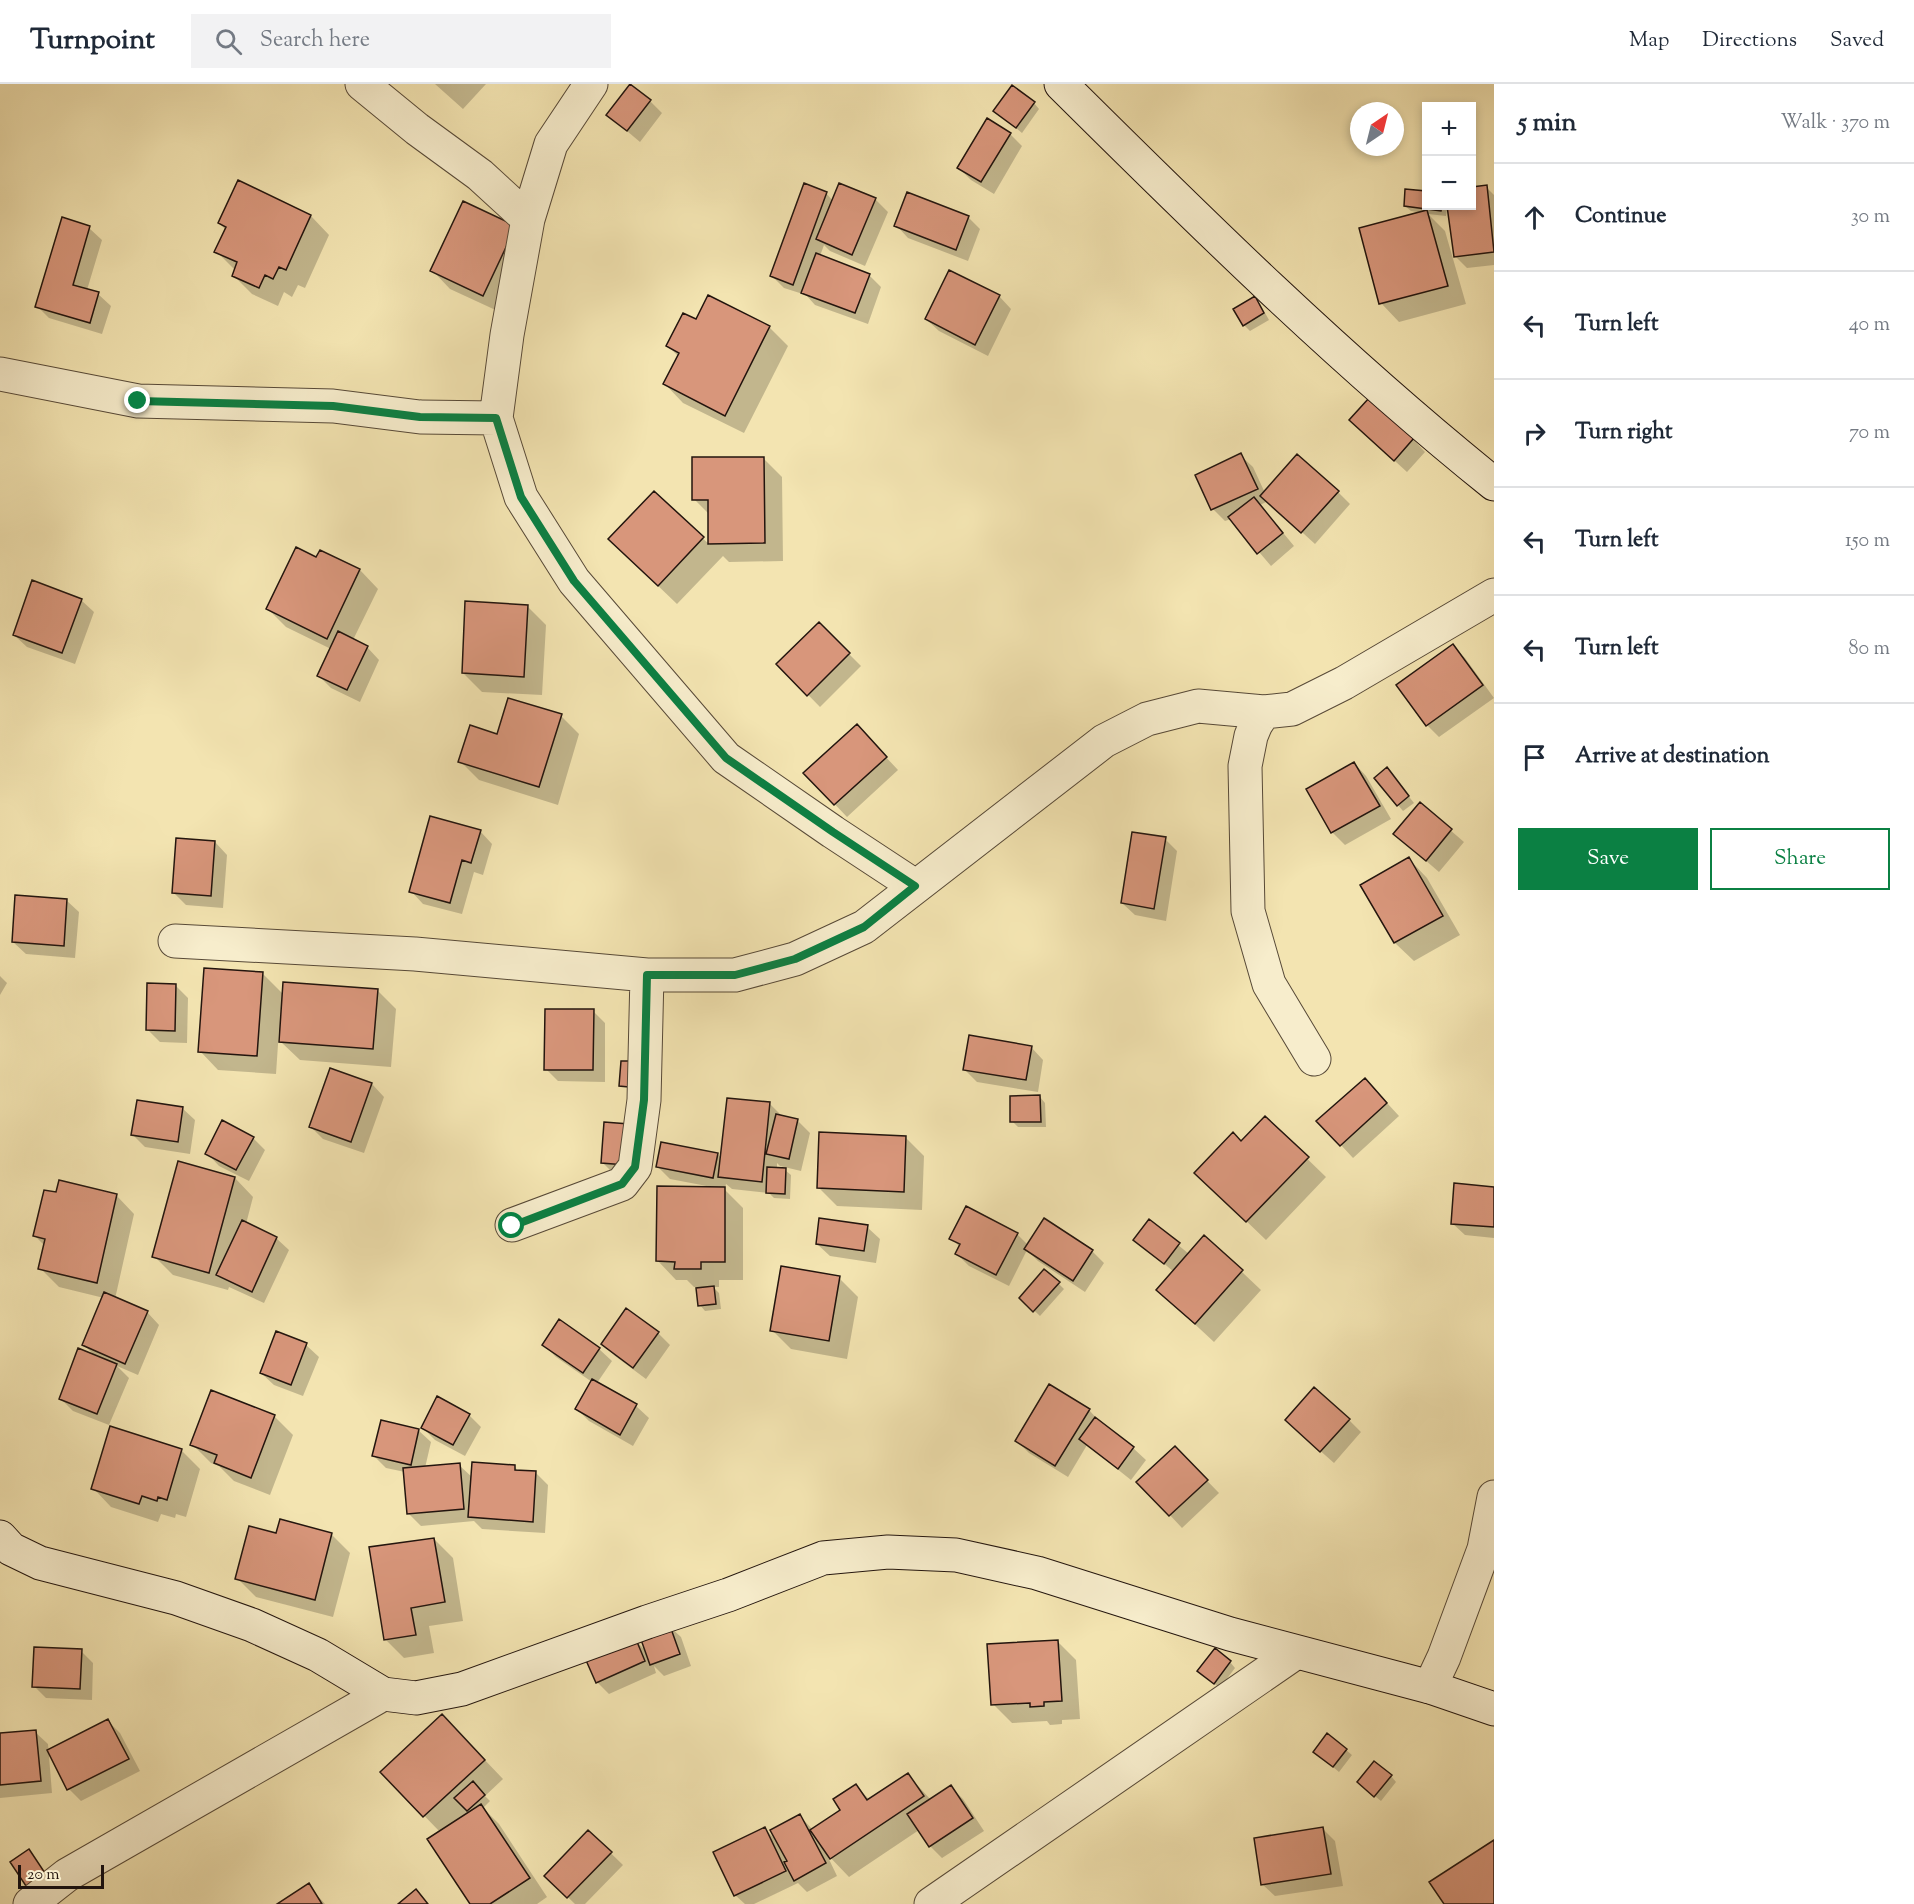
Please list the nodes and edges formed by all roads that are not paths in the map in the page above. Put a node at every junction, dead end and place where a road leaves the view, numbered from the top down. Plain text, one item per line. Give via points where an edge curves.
1 (362, 84) edge
2 (591, 84) edge
3 (1061, 84) edge
4 (528, 219) junction
5 (0, 374) edge
6 (496, 418) junction
7 (1494, 484) edge
8 (1494, 596) edge
9 (1264, 712) junction
10 (915, 886) junction
11 (175, 941) dead end
12 (647, 975) junction
13 (1314, 1059) dead end
14 (512, 1226) dead end
15 (1494, 1497) edge
16 (4, 1545) edge
17 (1295, 1653) junction
18 (1430, 1687) junction
19 (383, 1694) junction
20 (1494, 1709) edge
21 (30, 1904) edge
22 (931, 1904) edge

1 - 4 street via 480,175
2 - 4 street via 551,144
3 - 7 street via 1293,307 1431,434
4 - 6 street
5 - 6 street via 138,401 333,406 420,417
6 - 10 street via 521,497 574,581 726,758
8 - 9 street via 1344,683 1292,709
9 - 10 street via 1198,706 1148,719 1104,741
9 - 13 street via 1251,736 1245,766 1248,911 1269,984
10 - 12 street via 864,927 795,959 735,975
11 - 12 street via 415,954
12 - 14 street via 644,1100 635,1167 622,1184
15 - 18 street via 1484,1549
16 - 19 street via 40,1563 176,1598 252,1625 318,1655
17 - 18 street
17 - 19 street via 1037,1573 956,1555 888,1552 823,1557 728,1595 462,1689 416,1698
17 - 22 street
18 - 20 street
19 - 21 street via 68,1875

